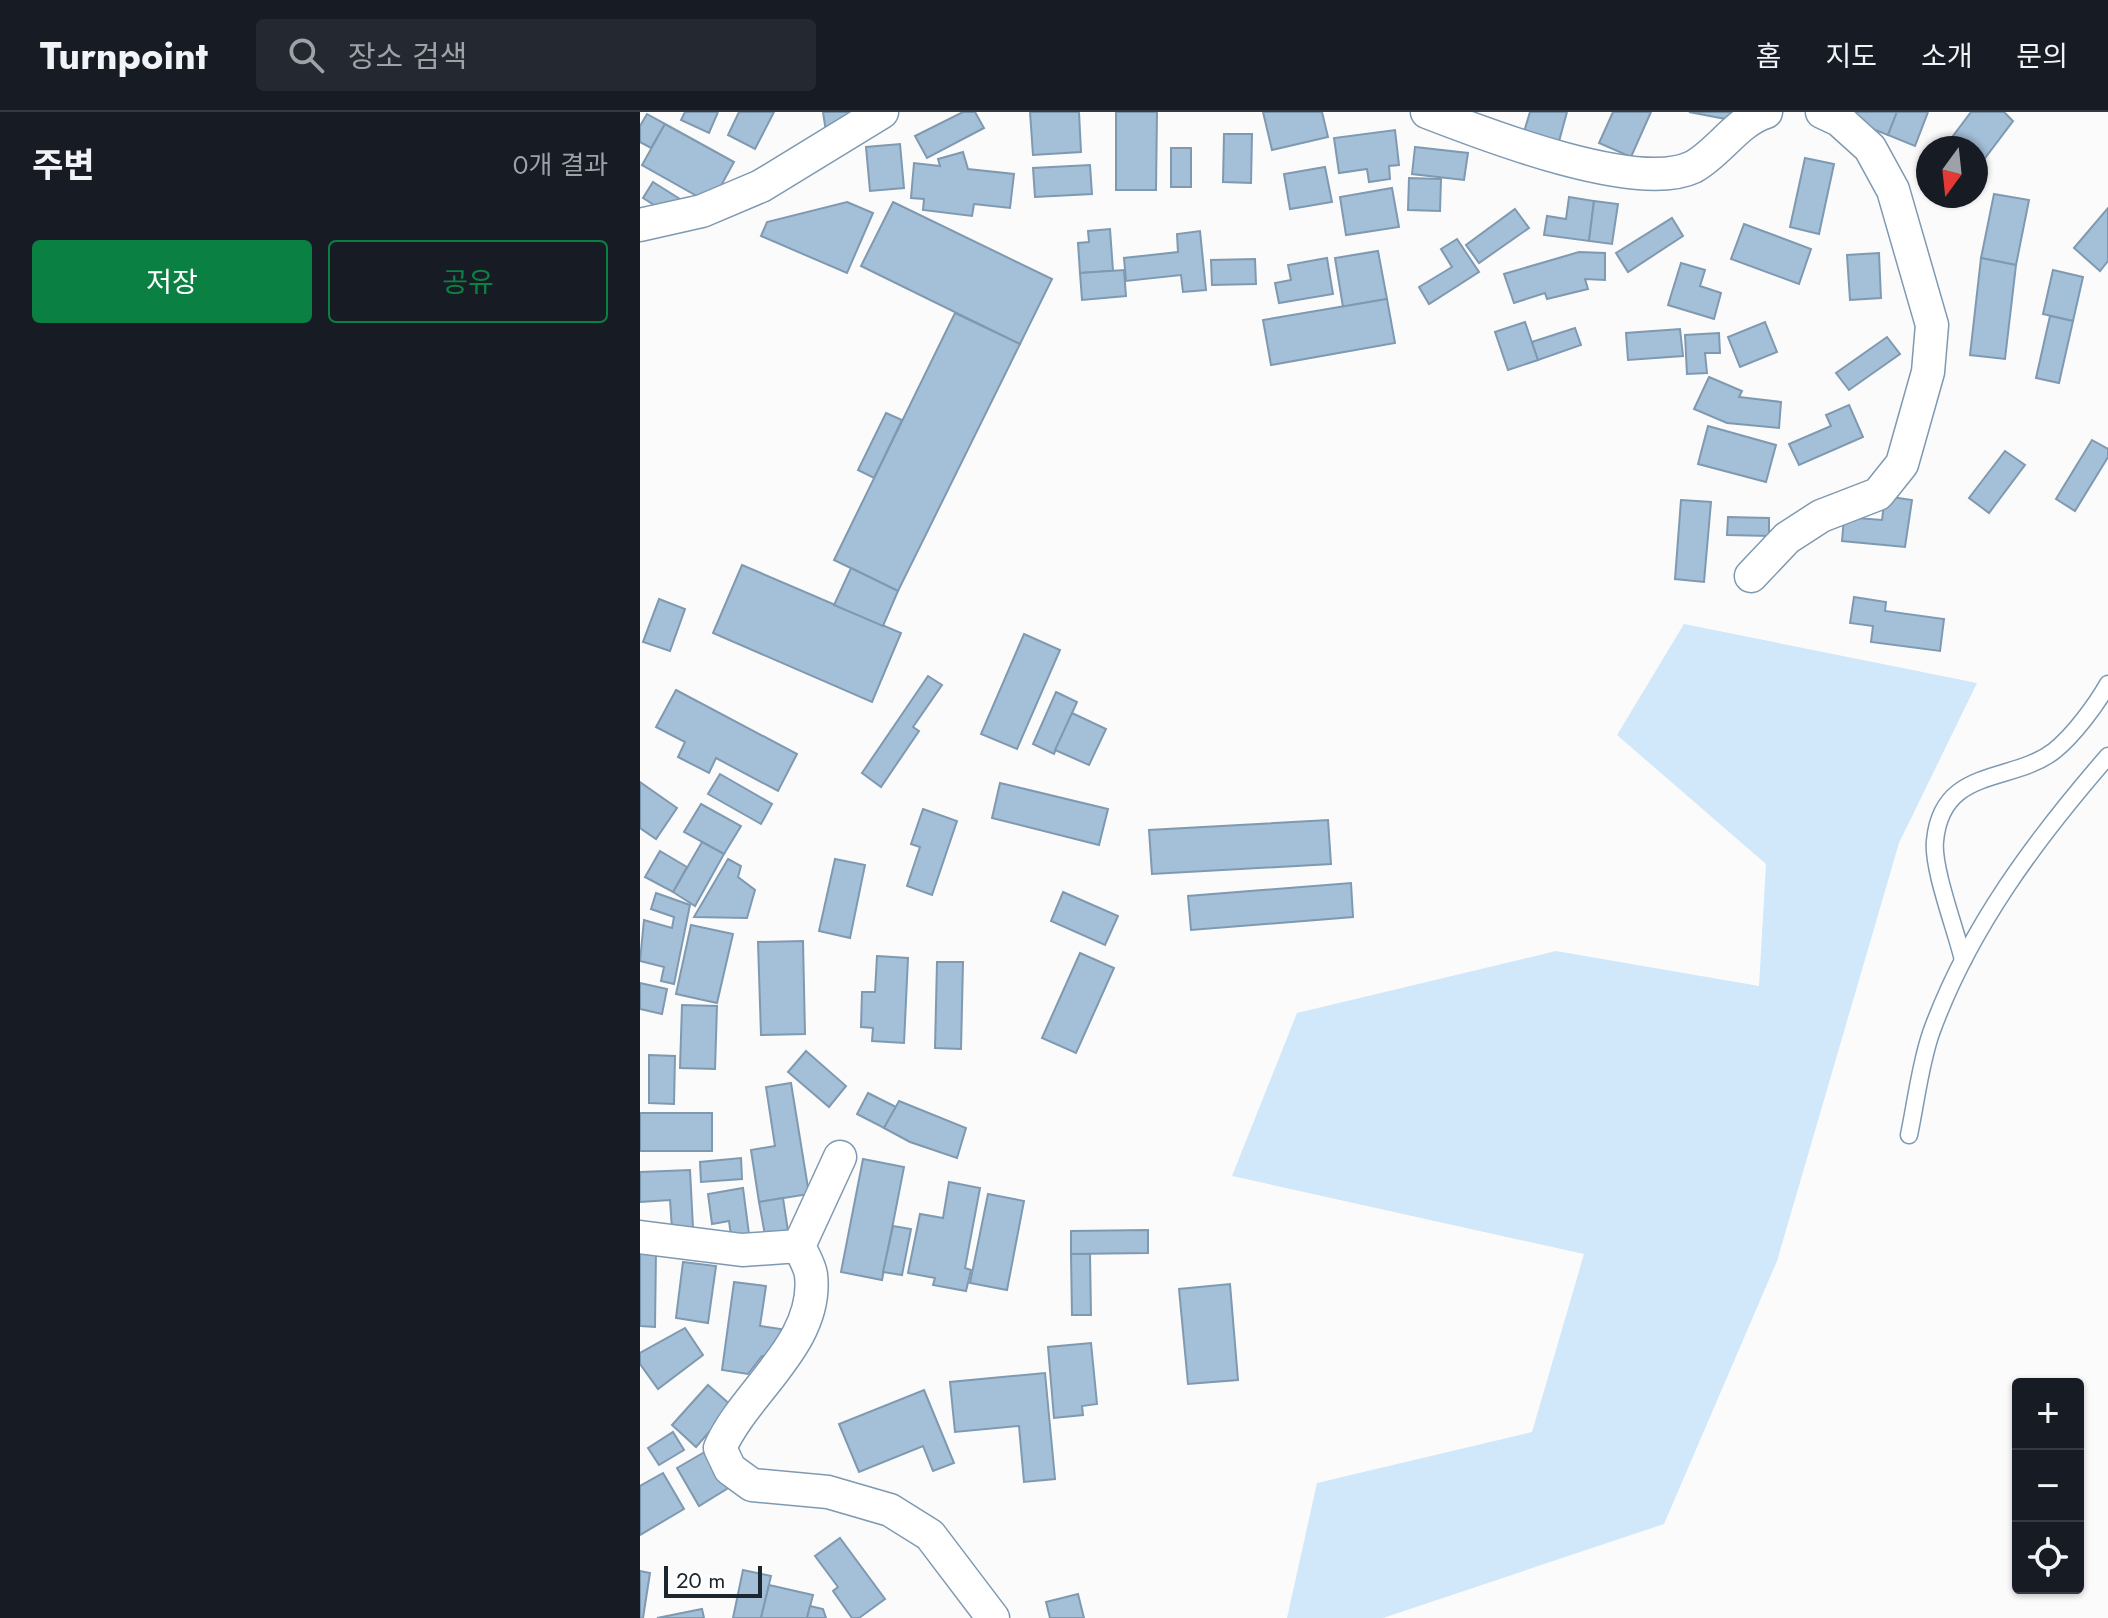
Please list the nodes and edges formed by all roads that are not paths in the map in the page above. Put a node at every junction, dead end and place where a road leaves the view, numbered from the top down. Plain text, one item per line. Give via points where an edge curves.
1 (882, 112) edge
2 (1427, 112) edge
3 (1766, 112) edge
4 (1822, 112) edge
5 (640, 225) edge
6 (1751, 576) dead end
7 (2108, 684) edge
8 (2108, 756) edge
9 (1963, 960) junction
10 (1909, 1135) dead end
11 (840, 1157) dead end
12 (640, 1237) edge
13 (799, 1246) junction
14 (993, 1618) edge

1 - 5 street via 761,186 702,211
2 - 3 street via 1555,156 1628,172 1662,172 1693,167
4 - 6 street via 1870,148 1893,190 1932,325 1928,372 1902,464 1878,494 1798,530
7 - 9 lane via 2054,751 1958,791 1942,812 1934,842
8 - 9 lane via 2048,827
9 - 10 lane via 1930,1035
11 - 13 street
12 - 13 street via 742,1250
13 - 14 street via 811,1273 810,1302 794,1343 731,1423 720,1448 730,1469 752,1485 828,1492 890,1510 930,1535

